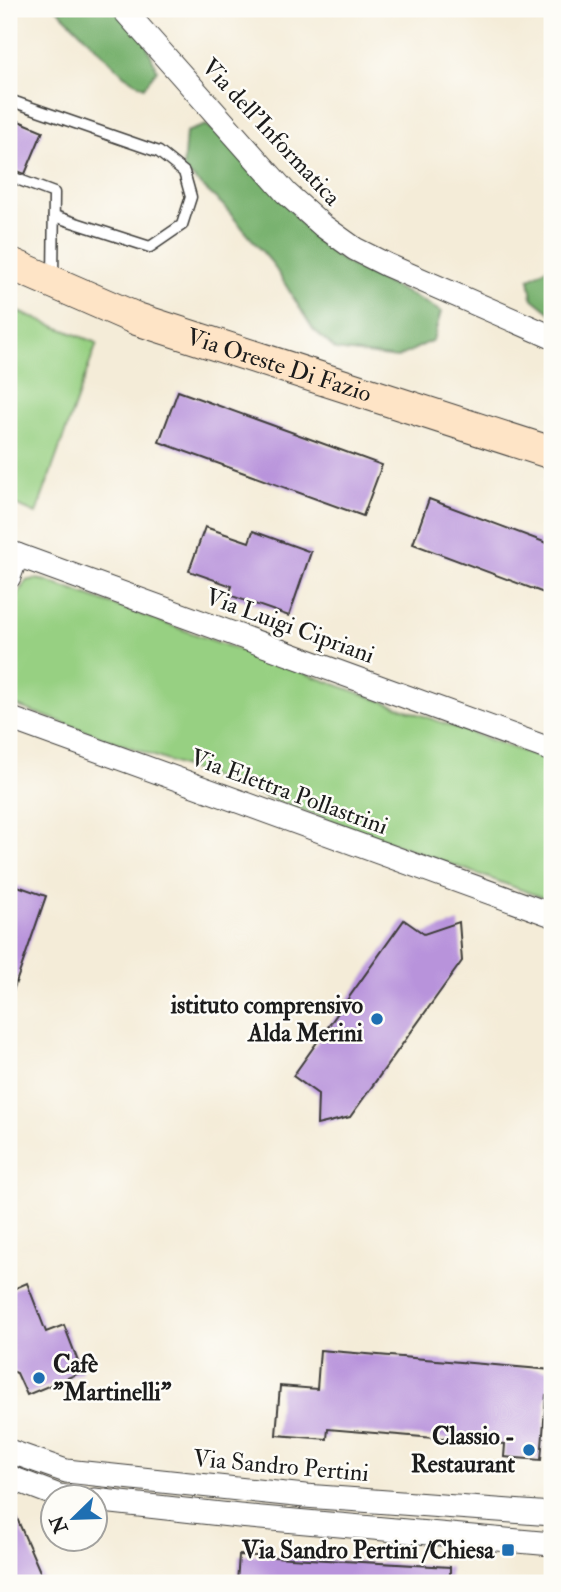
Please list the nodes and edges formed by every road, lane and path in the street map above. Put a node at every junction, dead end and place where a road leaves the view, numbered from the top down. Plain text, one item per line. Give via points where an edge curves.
1 (123, 9) edge
2 (9, 100) edge
3 (9, 176) edge
4 (54, 216) junction
5 (9, 263) edge
6 (52, 282) junction
7 (552, 337) edge
8 (552, 453) edge
9 (13, 554) edge
10 (9, 577) edge
11 (9, 718) edge
12 (552, 750) edge
13 (552, 915) edge
14 (9, 1451) edge
15 (9, 1477) edge
16 (38, 1488) edge
17 (108, 1502) edge
18 (552, 1514) edge
19 (552, 1544) edge

1 - 7 street, Via dell'Informatica via 286,193 323,226 387,265
2 - 4 lane via 159,152 184,172 191,197 182,225 150,247
3 - 4 lane via 54,193
4 - 6 lane
5 - 6 main road, Via Oreste Di Fazio
6 - 8 main road, Via Oreste Di Fazio via 137,319
9 - 10 street
9 - 12 street, Via Luigi Cipriani
11 - 13 street, Via Elettra Pollastrini
14 - 18 street, Via Sandro Pertini via 66,1471 305,1496
15 - 16 street
17 - 19 street

